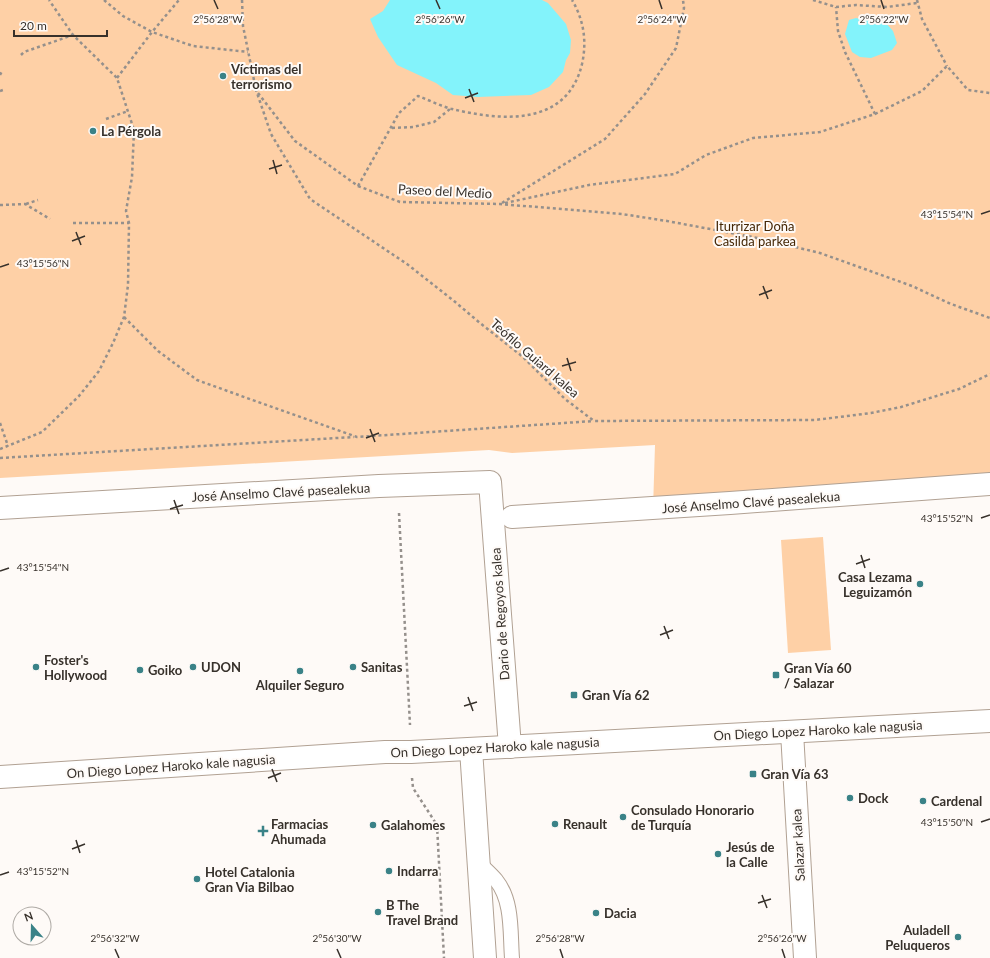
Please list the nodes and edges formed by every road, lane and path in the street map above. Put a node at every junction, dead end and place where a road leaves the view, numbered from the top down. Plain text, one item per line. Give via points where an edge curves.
1 (49, 0) edge
2 (104, 0) edge
3 (179, 0) edge
4 (242, 0) edge
5 (572, 0) edge
6 (683, 0) edge
7 (813, 0) edge
8 (857, 0) edge
9 (917, 1) edge
10 (856, 5) junction
11 (836, 7) junction
12 (152, 32) junction
13 (73, 35) junction
14 (248, 52) junction
15 (21, 55) dead end
16 (947, 66) junction
17 (2, 71) dead end
18 (0, 75) edge
19 (117, 78) junction
20 (256, 90) junction
21 (990, 93) edge
22 (450, 108) junction
23 (128, 111) junction
24 (875, 114) junction
25 (106, 119) dead end
26 (392, 128) junction
27 (358, 186) junction
28 (38, 200) dead end
29 (25, 204) junction
30 (500, 204) junction
31 (0, 205) edge
32 (50, 219) dead end
33 (73, 223) dead end
34 (129, 223) junction
35 (124, 317) junction
36 (990, 318) edge
37 (990, 374) edge
38 (594, 421) junction
39 (0, 423) edge
40 (357, 437) junction
41 (8, 446) junction
42 (0, 449) edge
43 (0, 458) edge
44 (490, 482) joint
45 (990, 484) edge
46 (398, 486) junction
47 (0, 508) edge
48 (512, 517) dead end
49 (409, 715) dead end
50 (990, 721) edge
51 (792, 732) junction
52 (510, 747) junction
53 (471, 749) junction
54 (0, 777) edge
55 (413, 788) dead end
56 (478, 862) junction
57 (444, 958) edge
58 (485, 958) edge
59 (512, 958) edge
60 (804, 958) edge

1 - 13 path
2 - 12 path via 122,16
3 - 12 path
4 - 14 path, Teófilo Guiard kalea
5 - 22 path via 584,27 584,53 579,78 564,98 544,112 516,118 479,115
6 - 30 path via 684,8 676,48 645,94 605,139
7 - 11 path
8 - 10 path
9 - 10 path via 887,7
9 - 16 path via 922,19
10 - 11 path
11 - 24 path via 838,31 845,52
12 - 14 path via 193,46
12 - 19 path
13 - 15 path
13 - 19 path
14 - 20 path, Teófilo Guiard kalea
16 - 21 path via 968,90
16 - 24 path via 922,91
17 - 18 path
19 - 23 path
20 - 27 path, Paseo del Medio via 295,140
20 - 38 path, Teófilo Guiard kalea via 271,134 310,199 407,264 523,357 565,399
22 - 26 path via 434,122 413,128
22 - 26 path via 418,96 399,113
23 - 25 path
23 - 34 path via 134,130 132,177 126,211
24 - 30 path via 820,132 753,138 706,155 675,174 589,185
26 - 27 path
27 - 30 path, Paseo del Medio via 400,202
28 - 29 path
29 - 31 path
29 - 32 path
30 - 36 path, Paseo del Medio via 622,214 758,238 820,253 912,286 950,304
33 - 34 path
34 - 35 path via 128,285
35 - 40 path via 158,351 197,380
35 - 41 path via 99,371 79,396 42,432
37 - 38 path via 959,389 901,406 871,413 822,419
38 - 40 path
39 - 41 path
40 - 43 path
41 - 42 path
44 - 46 street, José Anselmo Clavé pasealekua
44 - 52 street, Dario de Regoyos kalea
45 - 48 street, José Anselmo Clavé pasealekua
46 - 47 street, José Anselmo Clavé pasealekua
46 - 49 path
50 - 51 street, On Diego Lopez Haroko kale nagusia
51 - 52 street, On Diego Lopez Haroko kale nagusia
51 - 60 street, Salazar kalea
52 - 53 street, On Diego Lopez Haroko kale nagusia
53 - 54 street, On Diego Lopez Haroko kale nagusia via 385,752
53 - 56 street
55 - 57 path via 437,825
56 - 58 street
56 - 59 lane via 496,880 508,904

